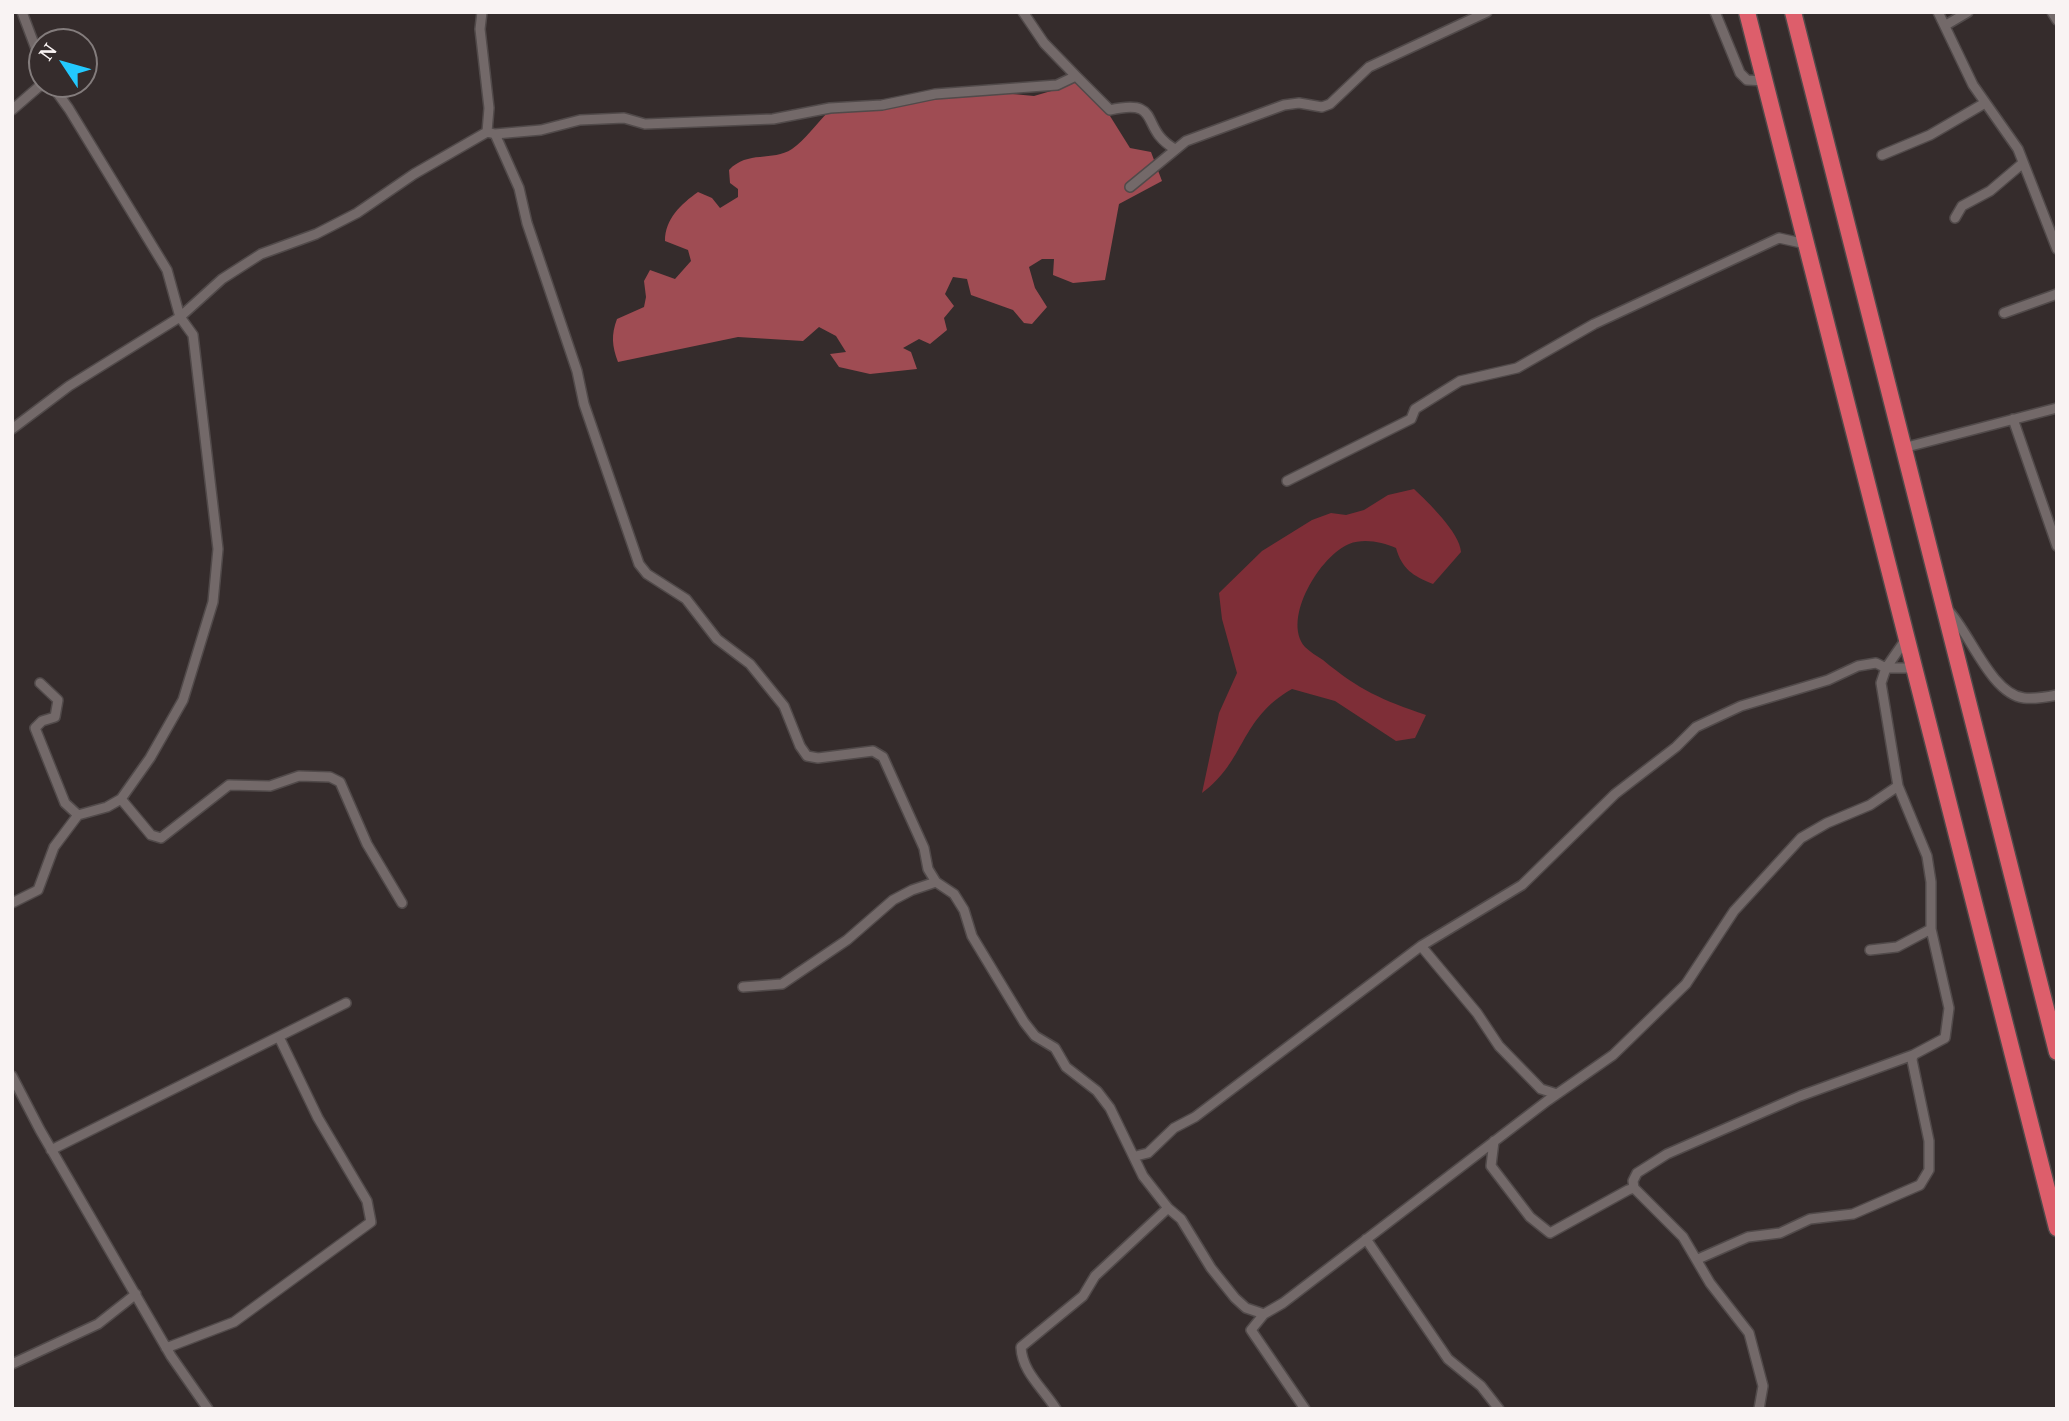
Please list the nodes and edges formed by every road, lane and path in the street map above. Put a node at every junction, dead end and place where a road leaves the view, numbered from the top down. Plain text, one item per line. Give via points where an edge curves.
1 (482, 12) edge
2 (1023, 12) edge
3 (1487, 12) edge
4 (1715, 12) edge
5 (1747, 12) edge
6 (1793, 12) edge
7 (1938, 12) edge
8 (1968, 12) edge
9 (2052, 12) edge
10 (2057, 20) edge
11 (1946, 25) junction
12 (1076, 76) junction
13 (1765, 81) junction
14 (28, 96) edge
15 (61, 98) edge
16 (1985, 103) junction
17 (12, 110) edge
18 (491, 133) junction
19 (1175, 149) junction
20 (1882, 155) dead end
21 (2023, 163) junction
22 (1130, 187) dead end
23 (1955, 218) dead end
24 (1806, 244) junction
25 (2057, 249) edge
26 (2057, 294) edge
27 (2004, 313) dead end
28 (180, 317) junction
29 (2057, 408) edge
30 (2014, 419) junction
31 (12, 429) edge
32 (1903, 448) junction
33 (1287, 481) dead end
34 (2057, 546) edge
35 (1943, 605) junction
36 (1907, 637) junction
37 (1886, 668) junction
38 (1915, 668) junction
39 (40, 683) dead end
40 (2057, 695) edge
41 (1898, 786) junction
42 (121, 799) junction
43 (78, 815) junction
44 (936, 883) junction
45 (12, 903) edge
46 (402, 904) dead end
47 (1931, 929) junction
48 (1421, 946) junction
49 (1870, 950) dead end
50 (743, 987) dead end
51 (346, 1003) dead end
52 (279, 1037) junction
53 (2057, 1052) edge
54 (1913, 1055) junction
55 (12, 1076) edge
56 (1557, 1094) junction
57 (1494, 1141) junction
58 (51, 1150) junction
59 (1136, 1156) junction
60 (1634, 1188) junction
61 (1168, 1208) junction
62 (2057, 1228) edge
63 (1366, 1239) junction
64 (1698, 1259) junction
65 (136, 1294) junction
66 (1264, 1314) junction
67 (166, 1348) junction
68 (12, 1364) edge
69 (208, 1409) edge
70 (1056, 1409) edge
71 (1305, 1409) edge
72 (1499, 1409) edge
73 (1759, 1409) edge

1 - 18 street
2 - 12 street via 1044,43
3 - 19 street via 1369,67 1330,104 1284,105
4 - 13 street via 1740,73 1747,80
5 - 13 highway
6 - 32 highway
7 - 11 street
8 - 11 street
9 - 10 street
11 - 16 street
12 - 18 street via 1057,85 935,94 773,119 645,124 624,118 580,120 541,130
12 - 19 street via 1110,110 1133,105 1146,111 1160,140
13 - 24 highway
14 - 17 street
15 - 28 street via 167,270
16 - 20 street via 1930,135
16 - 21 street
18 - 28 street via 357,213 261,254 222,279
18 - 44 street via 519,188 588,416 639,564 686,599 717,639 750,664 784,706 807,756 873,751 883,757
19 - 22 street
21 - 23 street via 1990,191 1962,206
21 - 25 street
24 - 33 street via 1779,237 1594,324 1517,368 1460,381 1425,401 1401,425
24 - 36 highway
26 - 27 street
28 - 31 street via 69,386
28 - 42 street via 193,335 216,536 213,602 183,700
29 - 30 street
30 - 32 street
30 - 34 street
32 - 35 highway
35 - 40 street via 2006,690 2023,698
35 - 53 highway
36 - 37 street
36 - 38 highway
37 - 38 street
37 - 41 street via 1881,683
37 - 48 street via 1876,663 1858,666 1828,680 1741,706 1696,727 1615,794 1522,885
38 - 62 highway
39 - 43 street via 58,700 55,717 34,728 65,803
41 - 47 street via 1927,856
41 - 56 street via 1870,805 1801,838 1734,911 1686,984 1613,1055
42 - 43 street
42 - 46 street via 151,835 161,838 229,785 270,786 299,776 330,777 340,782 367,844
43 - 45 street via 54,846 38,890
44 - 50 street via 893,900 782,984
44 - 59 street via 954,894 972,936 1024,1022 1035,1036 1055,1048 1066,1067 1097,1091
47 - 49 street via 1897,947
47 - 54 street via 1949,1021 1945,1038
48 - 56 street via 1499,1046 1541,1088
48 - 59 street via 1174,1128 1148,1153
51 - 52 street
52 - 58 street
52 - 67 street via 318,1118 367,1201 371,1222 234,1322
54 - 60 street via 1800,1096 1667,1154 1637,1173
54 - 64 street via 1928,1140 1929,1170 1920,1185 1853,1214 1810,1219 1780,1233 1748,1237
55 - 58 street
56 - 57 street
57 - 60 street via 1491,1166 1530,1217 1550,1233
57 - 63 street
58 - 65 street
59 - 61 street via 1143,1176
60 - 64 street via 1683,1237
61 - 66 street via 1181,1219 1235,1298
61 - 70 street via 1095,1276 1083,1296 1021,1347 1022,1360
63 - 66 street
63 - 72 street via 1448,1359 1481,1386
64 - 73 street via 1710,1283 1749,1333 1763,1386
65 - 67 street
65 - 68 street via 98,1324
66 - 71 street via 1251,1330
67 - 69 street

